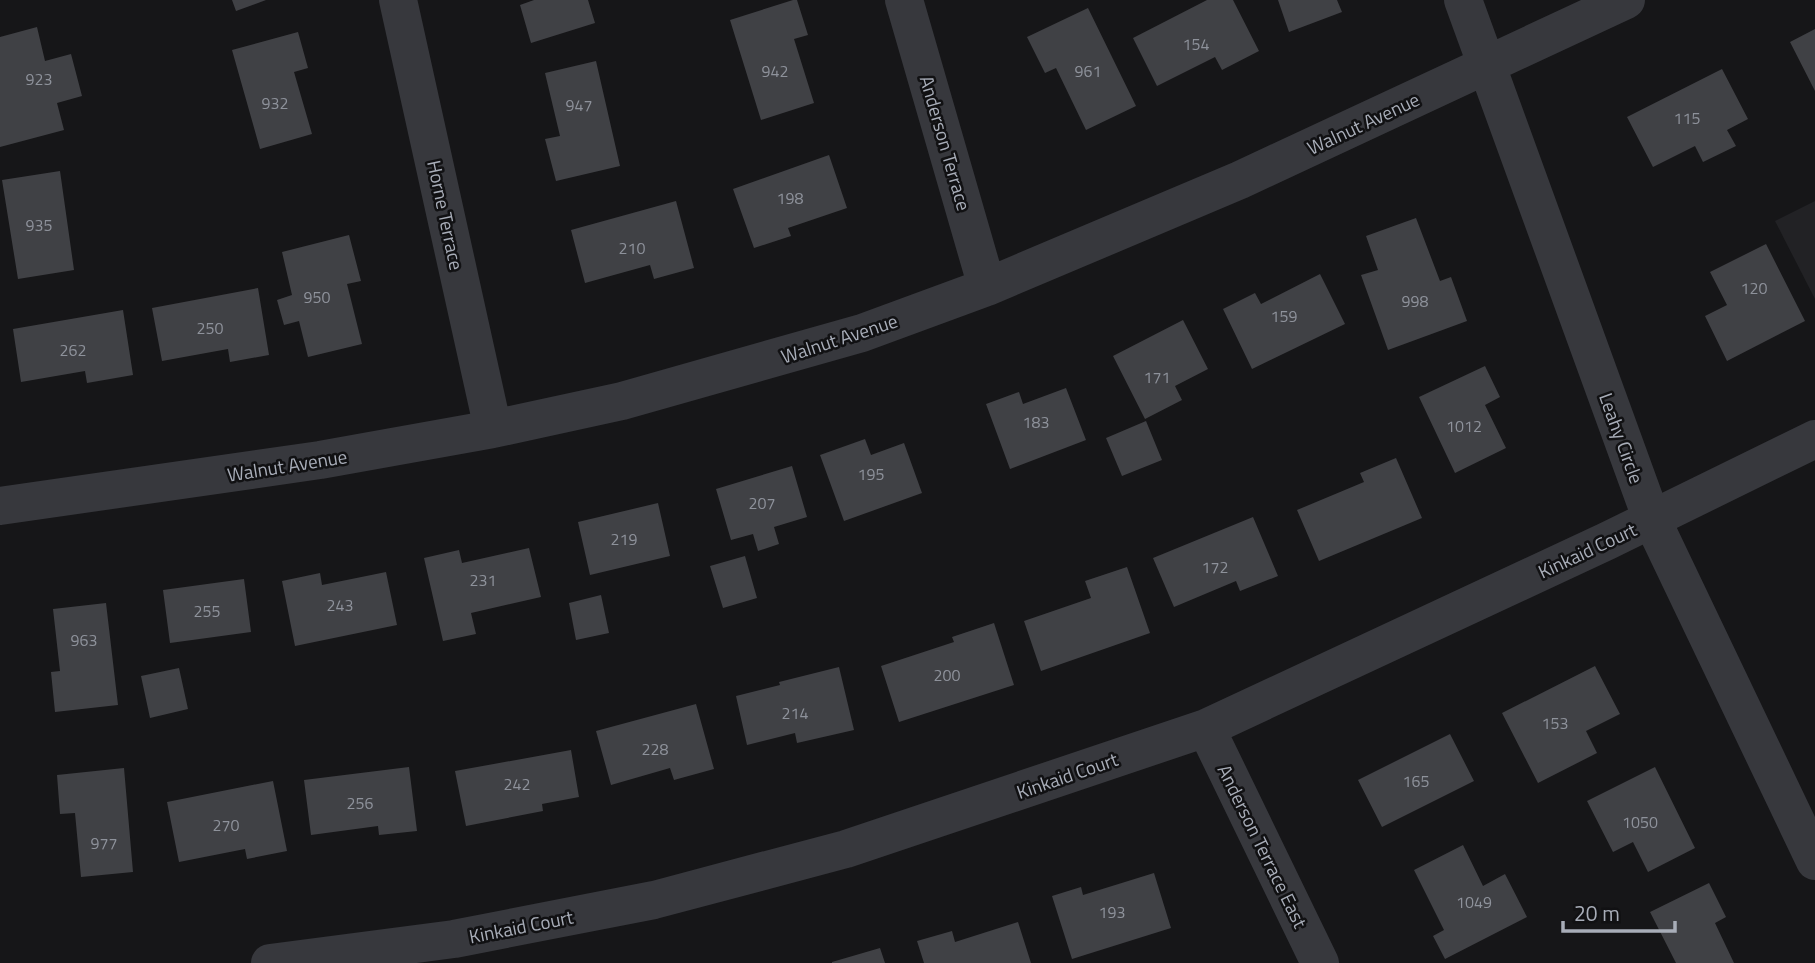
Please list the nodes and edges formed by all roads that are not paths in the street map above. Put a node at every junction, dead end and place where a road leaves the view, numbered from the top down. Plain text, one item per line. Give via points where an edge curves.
1 (398, 0) edge
2 (904, 0) edge
3 (1463, 0) edge
4 (1626, 0) edge
5 (1487, 64) junction
6 (987, 287) junction
7 (494, 429) junction
8 (1815, 439) edge
9 (0, 506) edge
10 (1652, 520) junction
11 (1206, 728) junction
12 (1815, 861) edge
13 (455, 951) edge
14 (270, 963) edge
15 (1320, 963) edge

1 - 7 street, Horne Terrace
2 - 6 street, Anderson Terrace
3 - 5 street, Leahy Circle
4 - 5 street, Walnut Avenue
5 - 6 street, Walnut Avenue via 1240,180
5 - 10 street, Leahy Circle
6 - 7 street, Walnut Avenue via 862,333 743,368
7 - 9 street, Walnut Avenue via 320,460
8 - 10 street, Kinkaid Court
10 - 11 street, Kinkaid Court
10 - 12 street, Leahy Circle
11 - 13 street, Kinkaid Court via 846,849
11 - 15 street, Anderson Terrace East
13 - 14 street, Kinkaid Court

